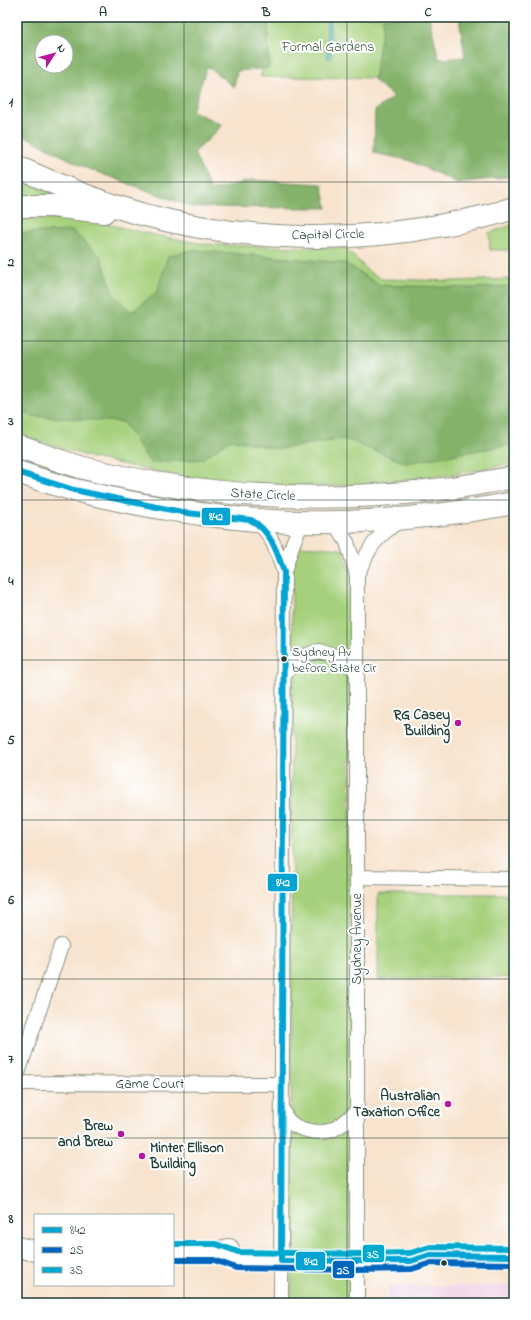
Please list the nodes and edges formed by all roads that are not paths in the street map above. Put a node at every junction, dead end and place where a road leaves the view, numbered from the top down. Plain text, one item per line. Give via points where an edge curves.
1 (17, 166) edge
2 (17, 206) edge
3 (514, 208) edge
4 (141, 214) junction
5 (17, 446) edge
6 (79, 467) junction
7 (17, 472) edge
8 (514, 477) edge
9 (74, 490) junction
10 (316, 497) junction
11 (514, 503) edge
12 (402, 518) junction
13 (246, 519) junction
14 (302, 522) junction
15 (334, 522) junction
16 (284, 572) junction
17 (358, 574) junction
18 (357, 672) junction
19 (284, 674) junction
20 (357, 877) junction
21 (514, 880) edge
22 (61, 946) dead end
23 (17, 1076) edge
24 (17, 1083) edge
25 (282, 1084) junction
26 (282, 1109) junction
27 (357, 1111) junction
28 (17, 1247) edge
29 (34, 1251) edge
30 (174, 1252) edge
31 (281, 1255) junction
32 (357, 1255) junction
33 (514, 1256) edge
34 (281, 1303) edge
35 (357, 1303) edge

1 - 4 highway via 91,198
2 - 4 highway via 52,206 116,214
3 - 4 highway, Capital Circle via 428,228 343,237 258,234 215,229
5 - 6 highway, State Circle
6 - 9 highway
6 - 10 highway, State Circle via 198,489
7 - 9 highway, State Circle
8 - 10 highway, State Circle via 408,493
9 - 13 highway, State Circle via 187,513
10 - 14 highway
10 - 15 highway, Sydney Avenue
11 - 12 highway, State Circle
12 - 15 highway, State Circle
12 - 17 street, Sydney Avenue via 373,542
13 - 14 highway, State Circle
13 - 16 street via 256,522 267,532
14 - 15 highway, State Circle
14 - 16 street
15 - 17 street, Sydney Avenue via 347,542
16 - 19 street
17 - 18 street, Sydney Avenue
18 - 19 street via 342,659 319,651 296,661
18 - 20 street, Sydney Avenue
19 - 25 street
20 - 21 street
20 - 27 street, Sydney Avenue
22 - 23 street
24 - 25 street, Game Court
25 - 26 street
26 - 27 street via 288,1120 298,1128 325,1132 347,1121
26 - 31 street
27 - 32 street, Sydney Avenue
28 - 29 street
30 - 31 street via 215,1252 234,1248
31 - 32 street
31 - 34 street
32 - 33 street via 411,1262 430,1255
32 - 35 street, Sydney Avenue

